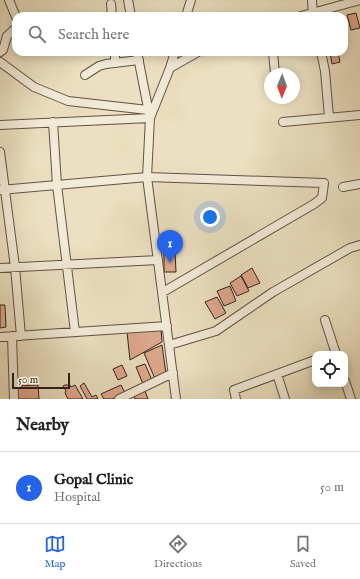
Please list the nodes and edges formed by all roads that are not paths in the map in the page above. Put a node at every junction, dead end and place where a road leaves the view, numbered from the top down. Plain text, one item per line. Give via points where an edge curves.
1 (9, 0) edge
2 (128, 0) edge
3 (191, 0) edge
4 (312, 0) edge
5 (360, 0) edge
6 (112, 4) dead end
7 (14, 12) edge
8 (112, 12) edge
9 (130, 12) edge
10 (187, 12) edge
11 (312, 12) edge
12 (322, 12) edge
13 (12, 32) edge
14 (0, 52) edge
15 (115, 56) edge
16 (138, 56) edge
17 (174, 56) edge
18 (191, 56) edge
19 (273, 56) edge
20 (322, 56) edge
21 (0, 62) edge
22 (115, 63) junction
23 (170, 68) junction
24 (274, 68) edge
25 (85, 75) dead end
26 (149, 114) junction
27 (360, 115) edge
28 (329, 117) junction
29 (53, 122) junction
30 (283, 122) dead end
31 (0, 125) edge
32 (0, 152) edge
33 (147, 177) junction
34 (360, 184) edge
35 (56, 185) junction
36 (343, 187) dead end
37 (2, 190) edge
38 (360, 245) edge
39 (158, 260) junction
40 (68, 264) junction
41 (15, 267) junction
42 (0, 268) edge
43 (162, 292) junction
44 (325, 320) dead end
45 (167, 326) junction
46 (75, 332) junction
47 (12, 336) junction
48 (21, 336) junction
49 (0, 337) edge
50 (169, 345) junction
51 (333, 351) edge
52 (312, 361) edge
53 (172, 373) junction
54 (276, 374) junction
55 (347, 387) edge
56 (14, 399) edge
57 (119, 399) edge
58 (176, 399) edge
59 (236, 399) edge
60 (285, 399) edge
61 (351, 399) edge

1 - 7 street
2 - 9 street
3 - 10 street
4 - 11 street
5 - 12 street
6 - 8 street
13 - 14 street via 7,36
15 - 22 street
16 - 22 street
16 - 26 street
17 - 23 street
18 - 23 street
19 - 24 street
20 - 28 street
21 - 26 street via 34,86 68,101
22 - 25 street via 99,66
23 - 26 street
26 - 29 street
26 - 33 street
27 - 28 street
28 - 30 street
29 - 31 street
29 - 35 street
32 - 37 street
33 - 35 street
33 - 39 street
33 - 43 street via 324,183 322,198 314,204
34 - 36 street
35 - 37 street
35 - 40 street
37 - 41 street
38 - 50 street via 350,248 272,292 216,331
39 - 40 street
39 - 43 street
40 - 41 street
40 - 46 street
41 - 42 street
41 - 48 street
43 - 45 street
44 - 51 street
45 - 46 street
45 - 50 street
46 - 48 street
47 - 48 street
47 - 49 street
47 - 56 street
50 - 53 street
52 - 54 street
53 - 57 street
53 - 58 street
54 - 59 street via 234,390
54 - 60 street
55 - 61 street

